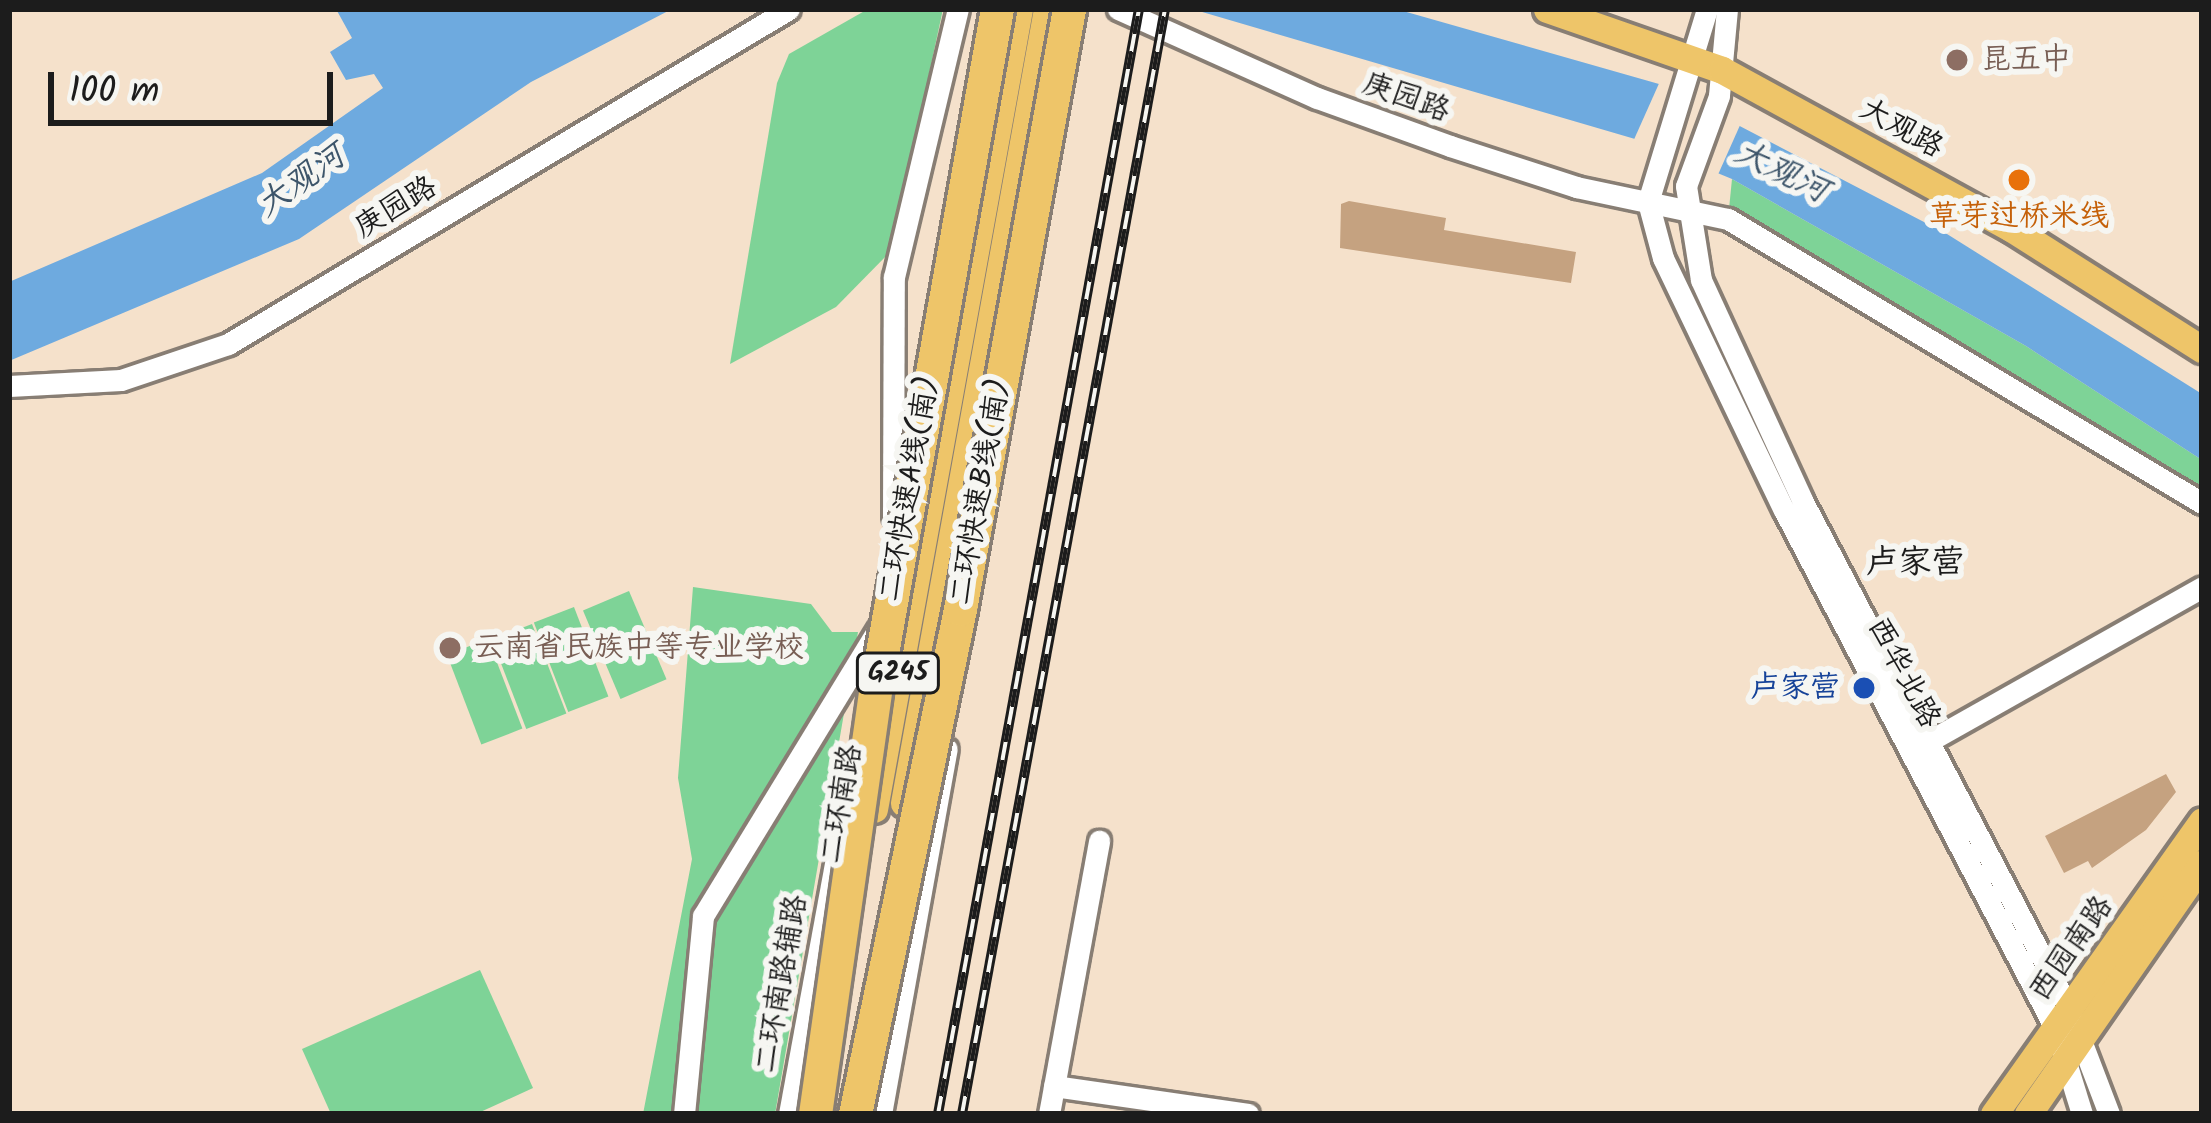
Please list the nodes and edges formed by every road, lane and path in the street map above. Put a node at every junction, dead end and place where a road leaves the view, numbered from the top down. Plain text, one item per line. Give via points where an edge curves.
1 (789, 9) edge
2 (958, 9) edge
3 (1069, 9) edge
4 (1118, 9) edge
5 (1547, 9) edge
6 (1706, 9) edge
7 (1727, 9) edge
8 (1024, 17) edge
9 (1710, 63) junction
10 (1648, 202) junction
11 (1685, 206) junction
12 (992, 235) junction
13 (2202, 349) edge
14 (9, 386) edge
15 (2202, 503) edge
16 (889, 569) junction
17 (2202, 586) edge
18 (878, 629) junction
19 (1931, 740) junction
20 (2202, 821) edge
21 (1099, 841) dead end
22 (2202, 864) edge
23 (2068, 1024) junction
24 (2065, 1060) junction
25 (1054, 1086) junction
26 (684, 1114) edge
27 (789, 1114) edge
28 (818, 1114) edge
29 (852, 1114) edge
30 (881, 1114) edge
31 (1048, 1114) edge
32 (1248, 1114) edge
33 (1994, 1114) edge
34 (2028, 1114) edge
35 (2082, 1114) edge
36 (2109, 1114) edge

1 - 14 street, 庚园路 via 228,344 121,380
2 - 16 street via 894,278
3 - 29 highway, 二环快速B线(南), bridge via 956,629
4 - 10 street, 庚园路 via 1339,106 1555,180
5 - 9 main road, 大观路
6 - 9 street
7 - 9 street
8 - 12 main road, 二环南路 / G245
8 - 28 highway, 二环快速A线(南), bridge via 883,640
9 - 10 street via 1685,90 1657,154
9 - 11 street, 西华北路 via 1714,106
9 - 13 main road, 大观路 via 2011,228
10 - 11 street, 庚园路
10 - 23 street, 西华北路 via 1695,329
11 - 15 street, 庚园路 via 1762,236
11 - 19 street, 西华北路 via 1701,280 1743,377
12 - 16 street, 二环南路辅路
12 - 28 main road, 二环南路 / G245
12 - 29 main road, 二环南路 / G245
12 - 30 street via 982,551
16 - 18 street, 二环南路辅路
17 - 19 street
18 - 26 street via 703,916
18 - 27 street, 二环南路辅路
19 - 23 street, 西华北路
20 - 23 main road, 西园南路
21 - 25 street
22 - 23 main road, 西园南路
23 - 24 main road, 西园南路
23 - 33 main road, 西园南路
23 - 36 street, 西华北路
24 - 34 main road, 西园南路
24 - 35 street
25 - 31 street
25 - 32 street

